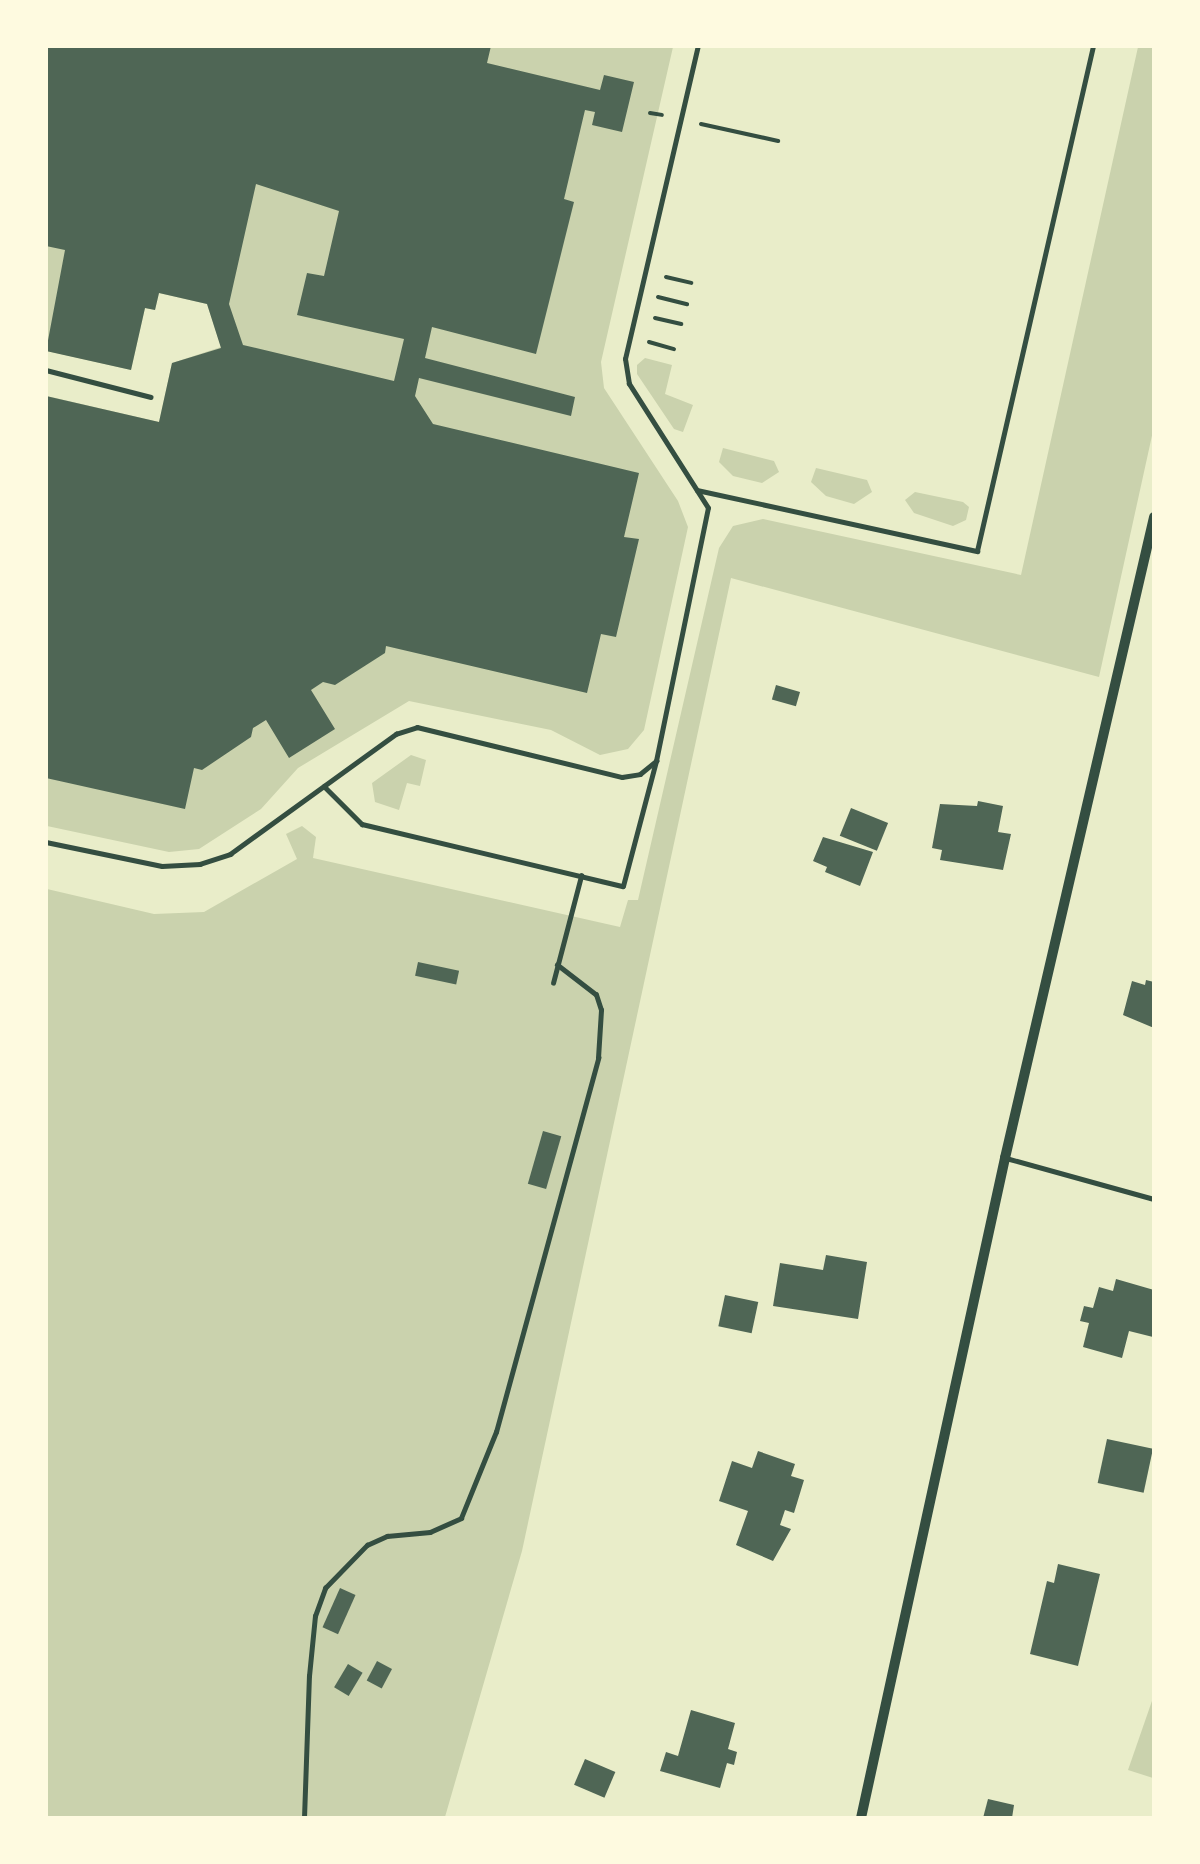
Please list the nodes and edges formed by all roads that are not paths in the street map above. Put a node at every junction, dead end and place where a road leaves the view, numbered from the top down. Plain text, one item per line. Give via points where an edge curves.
1 (698, 46) edge
2 (1092, 46) edge
3 (46, 370) edge
4 (151, 396) dead end
5 (697, 490) junction
6 (1154, 517) edge
7 (656, 760) junction
8 (324, 786) junction
9 (46, 842) edge
10 (581, 876) junction
11 (557, 965) junction
12 (553, 983) dead end
13 (1005, 1158) junction
14 (1154, 1198) edge
15 (304, 1818) edge
16 (861, 1818) edge

1 - 5 lane via 625,359 629,384
2 - 5 lane via 977,551
3 - 4 lane
5 - 7 lane via 708,508 709,524
6 - 13 street
7 - 8 lane via 640,774 622,777 417,727 396,734
7 - 10 lane via 623,886
8 - 9 lane via 230,854 200,864 162,866
8 - 10 lane via 362,824
10 - 11 lane
11 - 12 lane
11 - 15 lane via 596,995 601,1010 598,1058 496,1432 461,1518 430,1532 387,1536 367,1545 325,1588 315,1616 309,1676
13 - 14 lane
13 - 16 street

